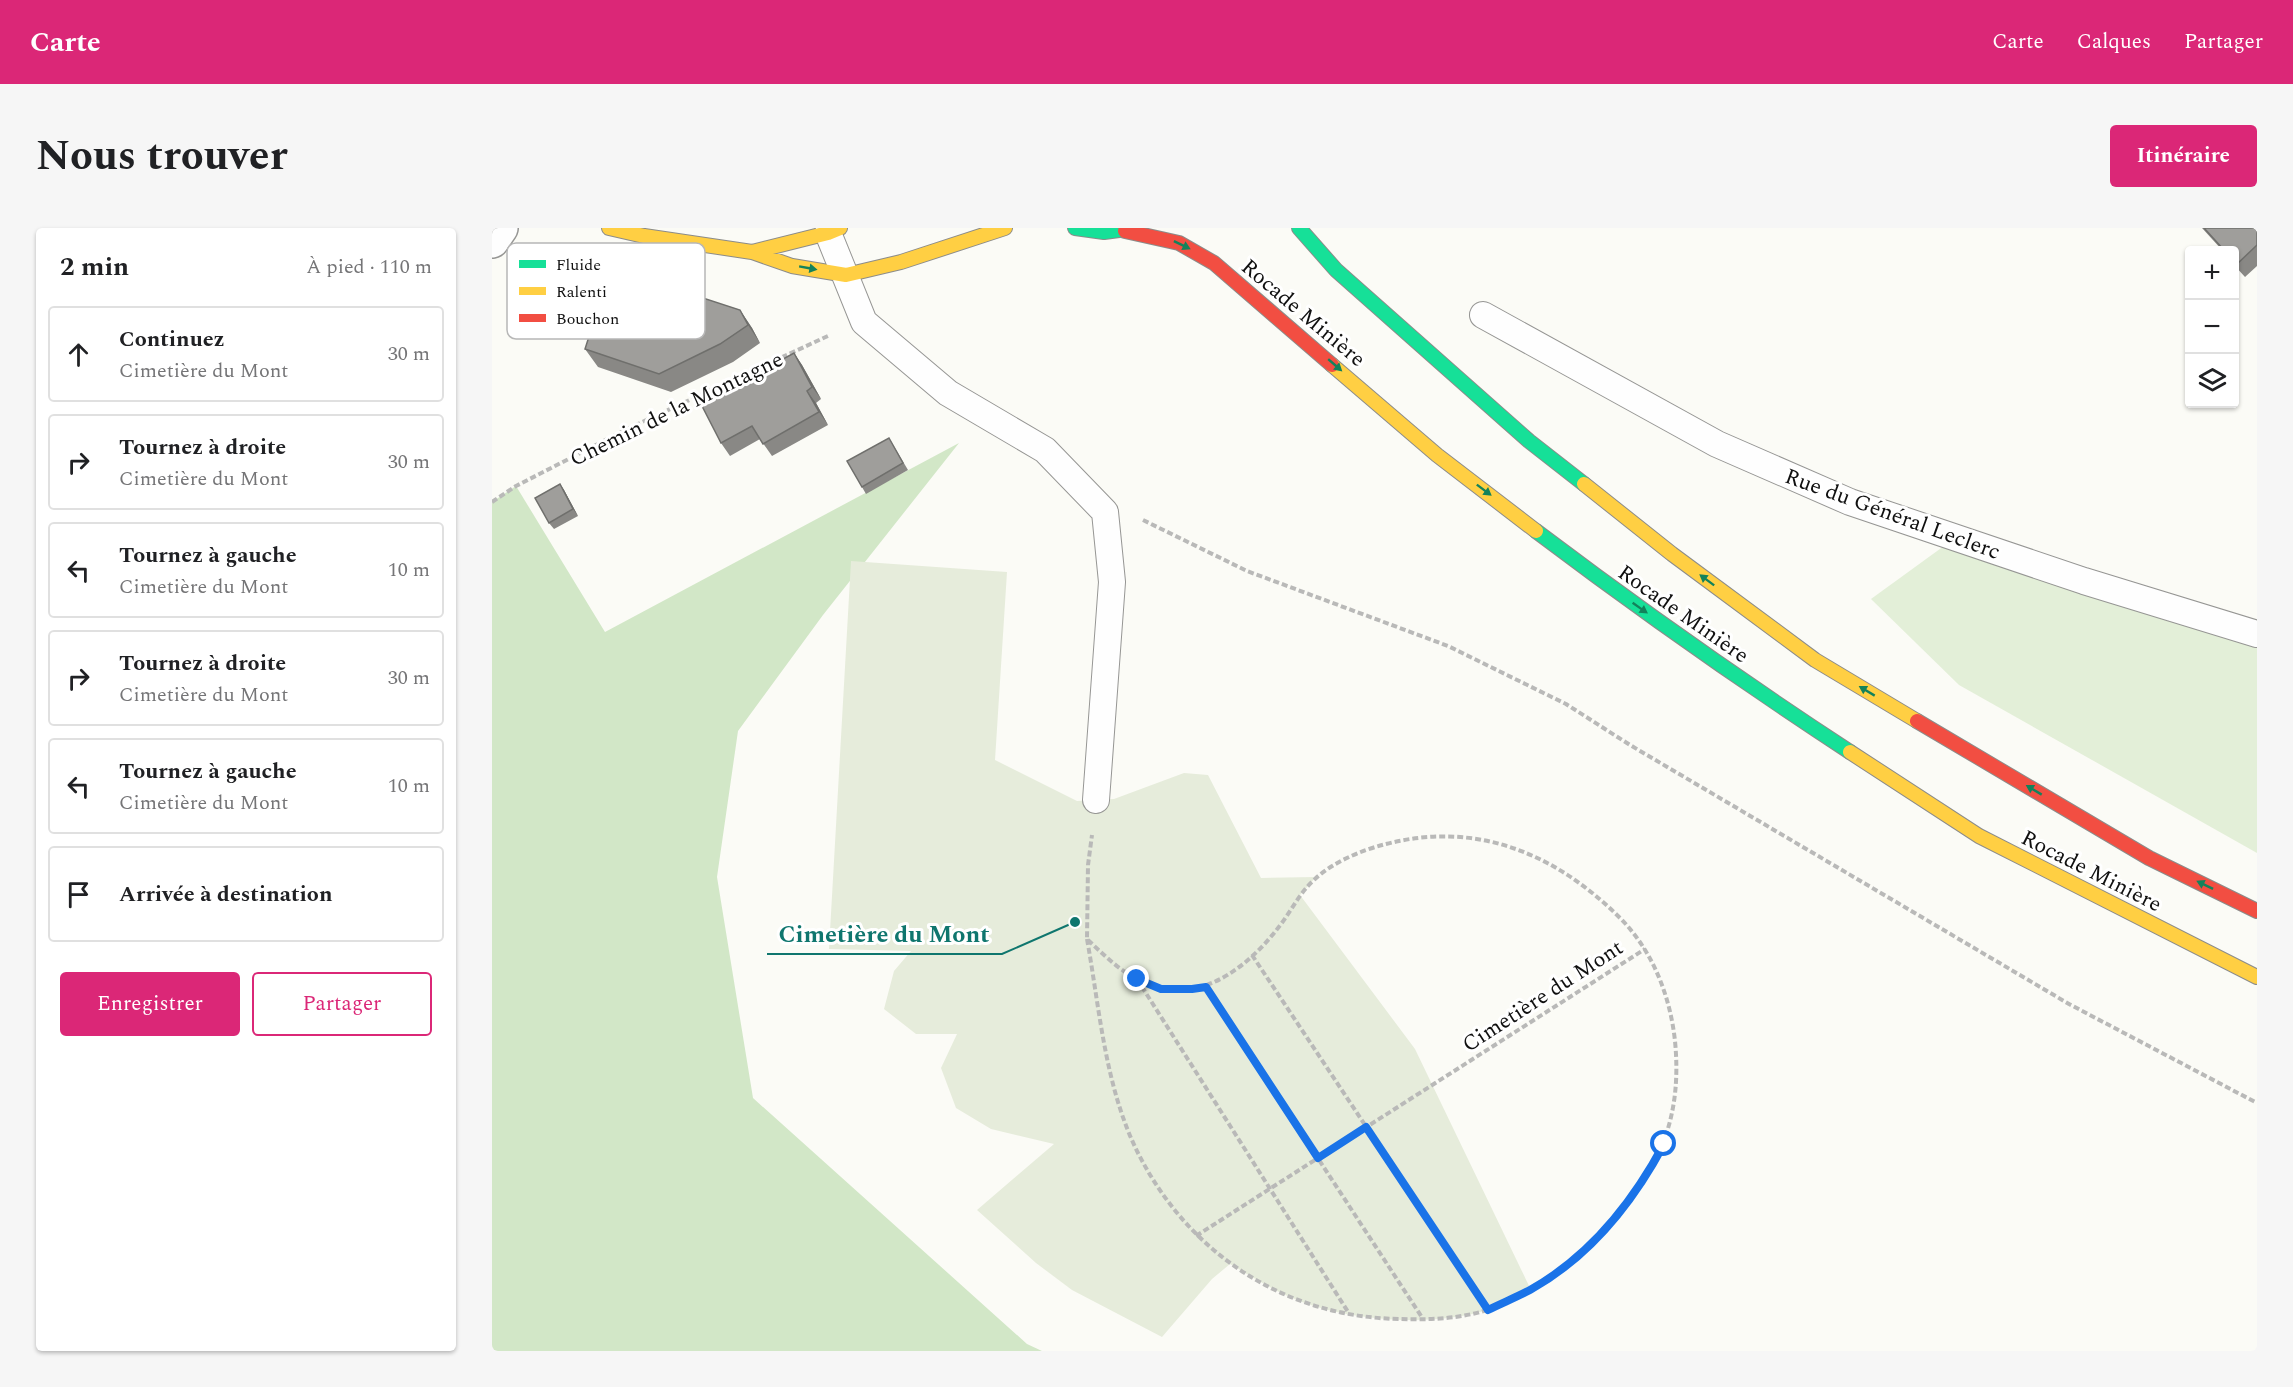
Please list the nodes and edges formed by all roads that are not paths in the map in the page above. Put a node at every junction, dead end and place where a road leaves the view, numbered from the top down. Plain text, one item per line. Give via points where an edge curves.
1 (501, 228) edge
2 (609, 228) edge
3 (1005, 228) edge
4 (1075, 228) edge
5 (1299, 228) edge
6 (1130, 229) edge
7 (834, 231) edge
8 (492, 241) edge
9 (691, 243) edge
10 (705, 245) edge
11 (752, 252) junction
12 (846, 275) junction
13 (1483, 315) dead end
14 (2257, 634) edge
15 (1096, 800) road end
16 (2257, 911) edge
17 (2257, 977) edge

1 - 8 street
2 - 9 main road
3 - 12 main road via 902,262
4 - 6 main road, Rocade Minière
16 -> 5 main road, Rocade Minière via 2149,858 1815,660 1529,441 1336,270
6 -> 17 main road, Rocade Minière via 1179,243 1214,263 1437,455 1621,595 1775,703 1979,836
7 - 11 main road
7 - 12 lane
10 - 11 main road
11 -> 12 main road via 792,266
12 - 15 lane via 864,322 948,393 1044,450 1105,512 1112,582
13 - 14 lane, Rue du Général Leclerc via 1717,444 1850,502

